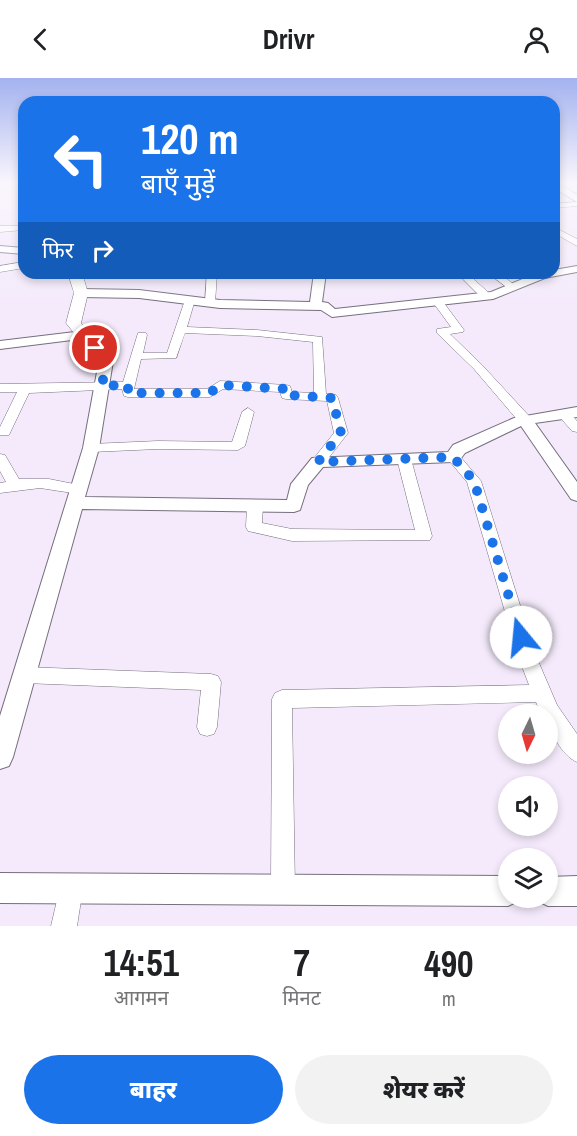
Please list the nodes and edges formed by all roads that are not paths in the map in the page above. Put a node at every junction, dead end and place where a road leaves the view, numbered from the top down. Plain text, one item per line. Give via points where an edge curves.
1 (18, 228) edge
2 (0, 229) edge
3 (560, 234) edge
4 (577, 234) edge
5 (560, 236) edge
6 (563, 236) junction
7 (577, 243) edge
8 (0, 249) edge
9 (18, 250) edge
10 (18, 266) edge
11 (0, 269) edge
12 (575, 271) edge
13 (560, 272) edge
14 (77, 279) edge
15 (212, 279) edge
16 (319, 279) edge
17 (468, 279) edge
18 (502, 279) edge
19 (532, 279) edge
20 (512, 287) junction
21 (81, 293) junction
22 (486, 296) junction
23 (190, 300) junction
24 (437, 301) junction
25 (210, 303) junction
26 (316, 305) junction
27 (180, 330) junction
28 (83, 335) junction
29 (142, 335) dead end
30 (0, 345) edge
31 (136, 356) junction
32 (128, 385) junction
33 (102, 386) junction
34 (0, 388) edge
35 (25, 389) junction
36 (320, 397) junction
37 (248, 412) dead end
38 (570, 413) edge
39 (525, 420) junction
40 (577, 428) edge
41 (1, 436) edge
42 (91, 448) junction
43 (453, 457) junction
44 (0, 458) edge
45 (404, 459) junction
46 (318, 462) junction
47 (7, 486) edge
48 (577, 495) edge
49 (77, 496) junction
50 (255, 506) junction
51 (24, 675) junction
52 (542, 693) junction
53 (207, 727) dead end
54 (577, 752) edge
55 (0, 757) edge
56 (0, 888) edge
57 (71, 888) junction
58 (283, 890) junction
59 (498, 891) edge
60 (558, 891) edge
61 (577, 891) edge
62 (64, 926) edge

1 - 2 street
3 - 6 street
4 - 6 street
5 - 6 street
6 - 7 street
8 - 9 street
10 - 11 street
12 - 13 street
14 - 21 main road
15 - 25 street
16 - 26 street
17 - 22 street
18 - 20 street
19 - 20 street
20 - 22 street
21 - 23 street
21 - 28 main road via 73,323
22 - 24 street
23 - 25 street
23 - 27 street
24 - 26 street via 332,313
24 - 39 street via 459,330 441,331
25 - 26 street
27 - 31 street via 172,356
27 - 36 street via 318,339
28 - 30 street
28 - 33 street via 106,361
29 - 31 street
31 - 32 street
32 - 33 street
32 - 36 street via 128,393 210,393 220,385 286,389 286,395
33 - 35 street
33 - 42 street
34 - 35 street
35 - 41 street
36 - 46 street via 332,398 341,433
37 - 42 street via 238,446
38 - 39 street
38 - 40 street
39 - 43 street via 459,449
39 - 48 street
42 - 49 street
43 - 45 street
43 - 52 street via 474,481
44 - 47 street
45 - 46 street
45 - 50 street via 424,536 292,536 254,527
46 - 50 street via 300,484 294,507
47 - 49 street via 50,483
49 - 50 street
49 - 51 street
51 - 53 street via 211,682
51 - 55 street
52 - 54 street
52 - 58 street via 282,699
56 - 57 street
57 - 58 street
57 - 62 street
58 - 59 street
60 - 61 street

